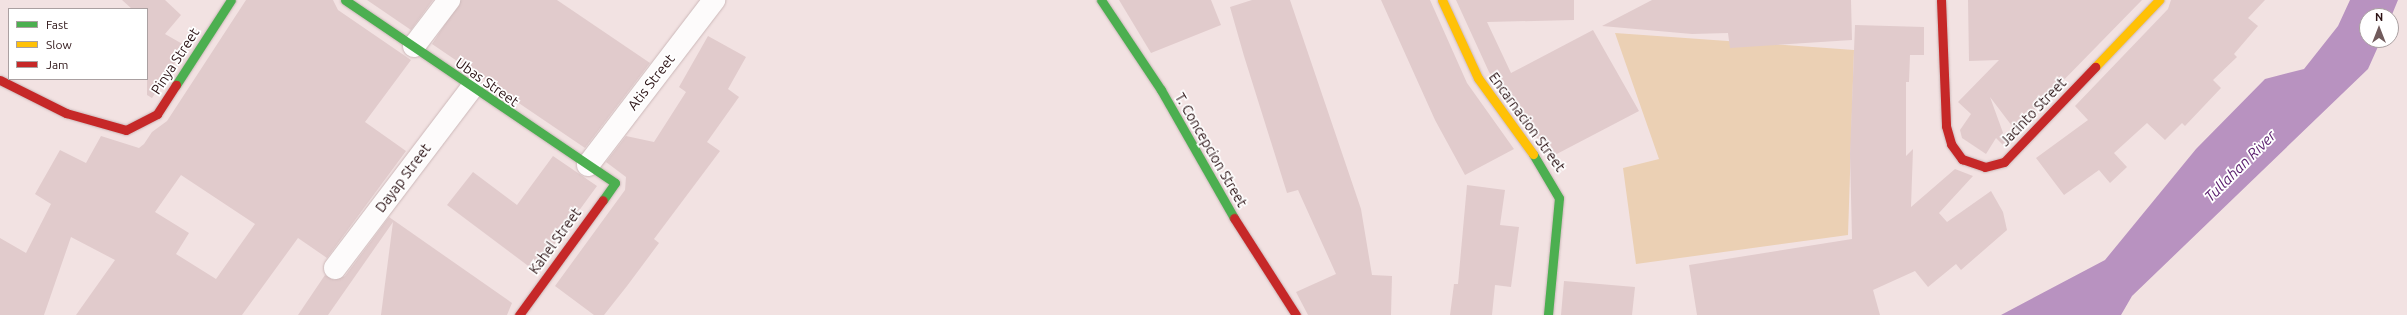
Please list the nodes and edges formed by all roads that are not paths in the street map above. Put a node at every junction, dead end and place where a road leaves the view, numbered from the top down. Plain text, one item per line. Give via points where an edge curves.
1 (231, 0) edge
2 (345, 0) edge
3 (449, 0) edge
4 (714, 0) edge
5 (1101, 0) edge
6 (1442, 0) edge
7 (1942, 0) edge
8 (2159, 0) edge
9 (414, 46) junction
10 (0, 80) edge
11 (471, 88) junction
12 (588, 165) junction
13 (615, 183) joint
14 (335, 268) dead end
15 (519, 315) edge
16 (1296, 315) edge
17 (1548, 315) edge

1 - 10 street, Pinya Street via 156,114 137,127 126,130 66,113
2 - 9 street, Ubas Street
3 - 9 street
4 - 12 street, Atis Street
5 - 16 street, T. Concepcion Street via 1160,90 1225,205
6 - 17 street, Encarnacion Street via 1478,78 1548,174 1560,198
7 - 8 street, Jacinto Street via 1950,138 1962,159 1985,167 2004,162
9 - 11 street, Ubas Street
11 - 12 street, Ubas Street
11 - 14 street, Dayap Street
12 - 13 street, Ubas Street
13 - 15 street, Kahel Street

